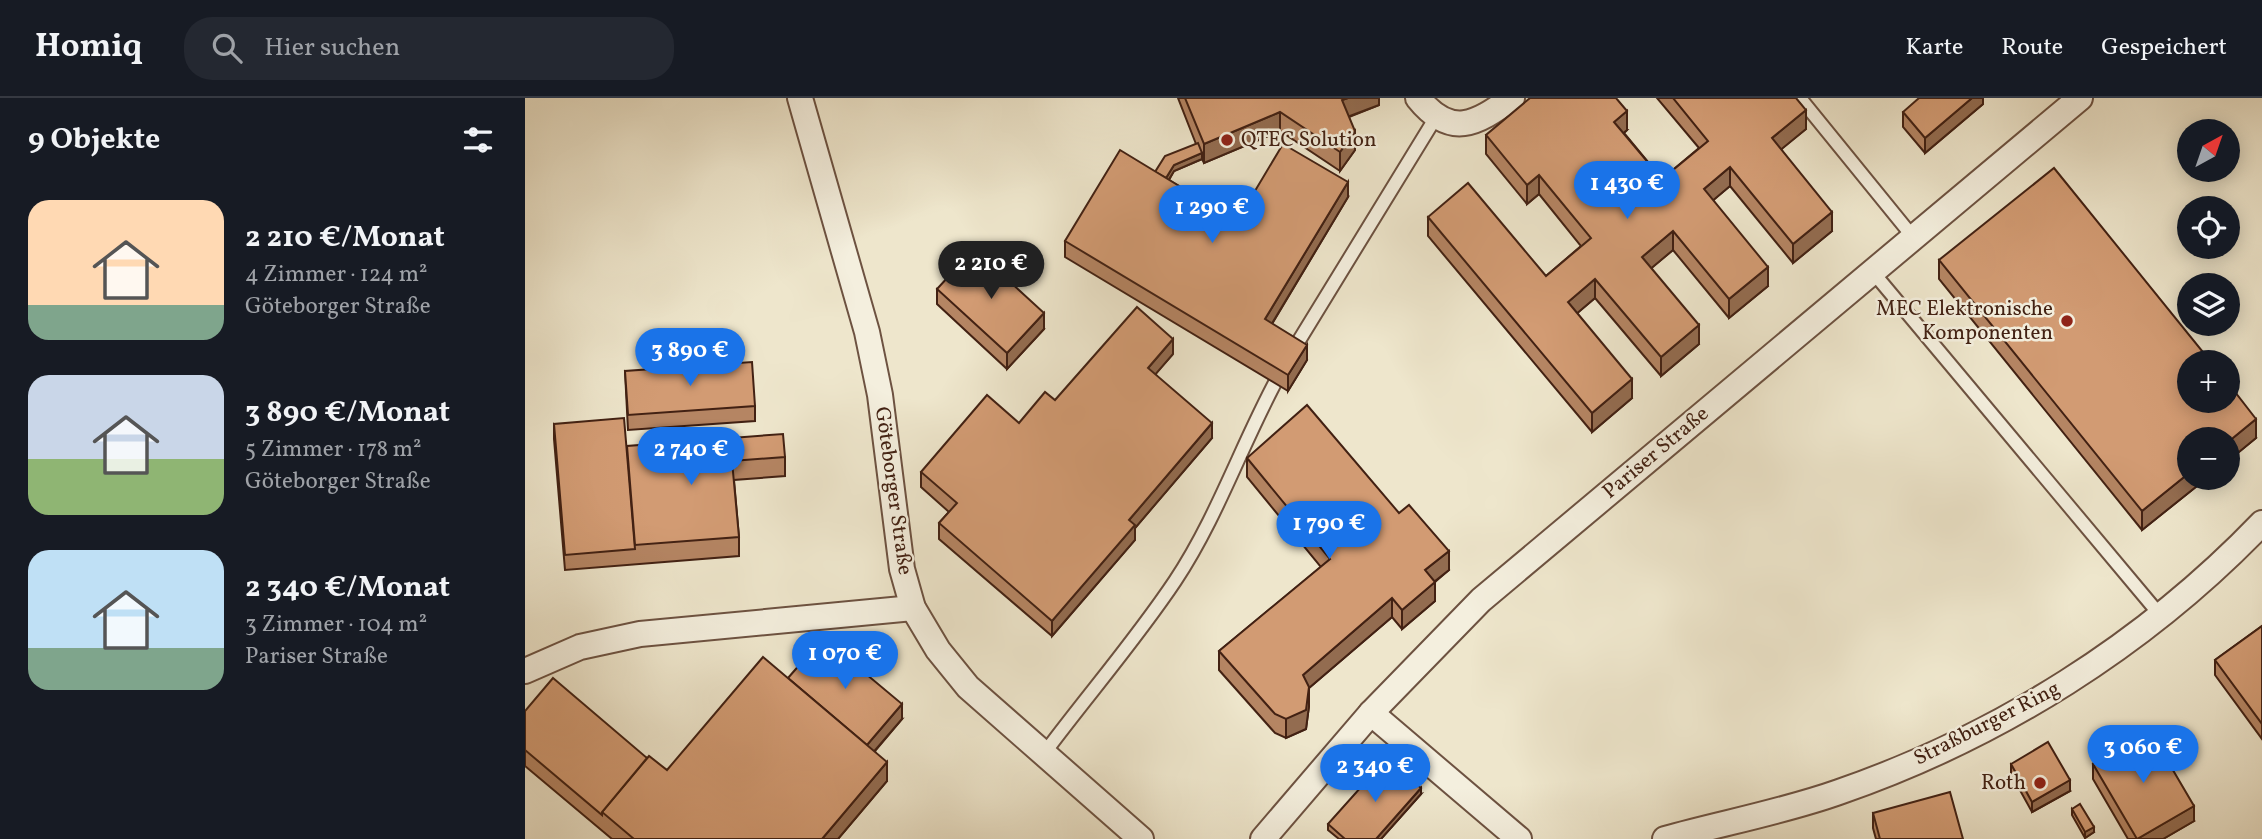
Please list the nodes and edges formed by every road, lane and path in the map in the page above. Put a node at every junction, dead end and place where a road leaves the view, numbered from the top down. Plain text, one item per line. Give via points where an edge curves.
1 (800, 98) edge
2 (1418, 98) edge
3 (1512, 98) edge
4 (1800, 98) edge
5 (2080, 98) edge
6 (1436, 117) junction
7 (1913, 237) junction
8 (1872, 271) junction
9 (2262, 523) edge
10 (913, 608) junction
11 (2160, 615) junction
12 (525, 671) edge
13 (1371, 713) junction
14 (1042, 754) junction
15 (1141, 839) edge
16 (1263, 839) edge
17 (1519, 839) edge
18 (1665, 839) edge

1 - 10 street, Göteborger Straße via 867,332 880,396 902,569
2 - 6 street
3 - 6 street via 1484,118 1457,125
4 - 7 lane
5 - 7 street, Pariser Straße
6 - 14 lane via 1267,397 1175,582
7 - 8 street, Pariser Straße
8 - 11 lane
8 - 13 street, Pariser Straße via 1481,600
9 - 11 street, Straßburger Ring via 2221,565
10 - 12 street via 640,634 580,647
10 - 14 street, Göteborger Straße via 968,687
11 - 18 street, Straßburger Ring via 2061,686 1944,750 1838,792
13 - 16 street, Pariser Straße
13 - 17 street
14 - 15 street, Göteborger Straße

